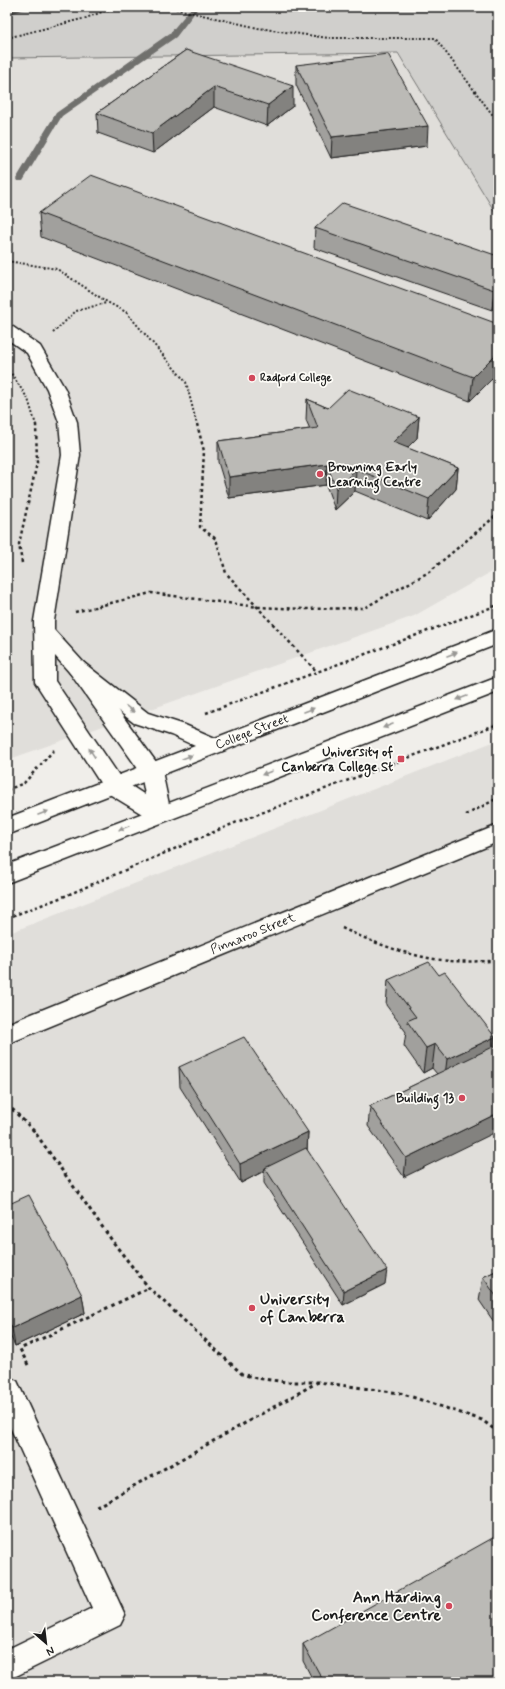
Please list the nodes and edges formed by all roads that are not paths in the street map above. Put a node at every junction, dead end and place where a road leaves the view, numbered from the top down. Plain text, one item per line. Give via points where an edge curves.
1 (7, 331) edge
2 (44, 626) junction
3 (498, 636) edge
4 (77, 668) junction
5 (498, 684) edge
6 (215, 746) junction
7 (151, 771) junction
8 (114, 786) junction
9 (160, 814) junction
10 (7, 827) edge
11 (498, 833) edge
12 (7, 874) edge
13 (7, 1034) edge
14 (7, 1390) edge
15 (7, 1662) edge

1 - 2 street via 34,350 56,389 68,422 71,455
2 - 4 street
8 -> 2 street via 45,682
6 -> 3 street, College Street
4 -> 6 street via 141,718
4 - 7 street
5 -> 9 street
7 -> 6 street, College Street
7 - 8 street, College Street
7 - 9 street
8 - 9 street
10 -> 8 street, College Street
9 -> 12 street
11 - 13 street, Pinnaroo Street
14 - 15 street via 110,1615 8,1665

